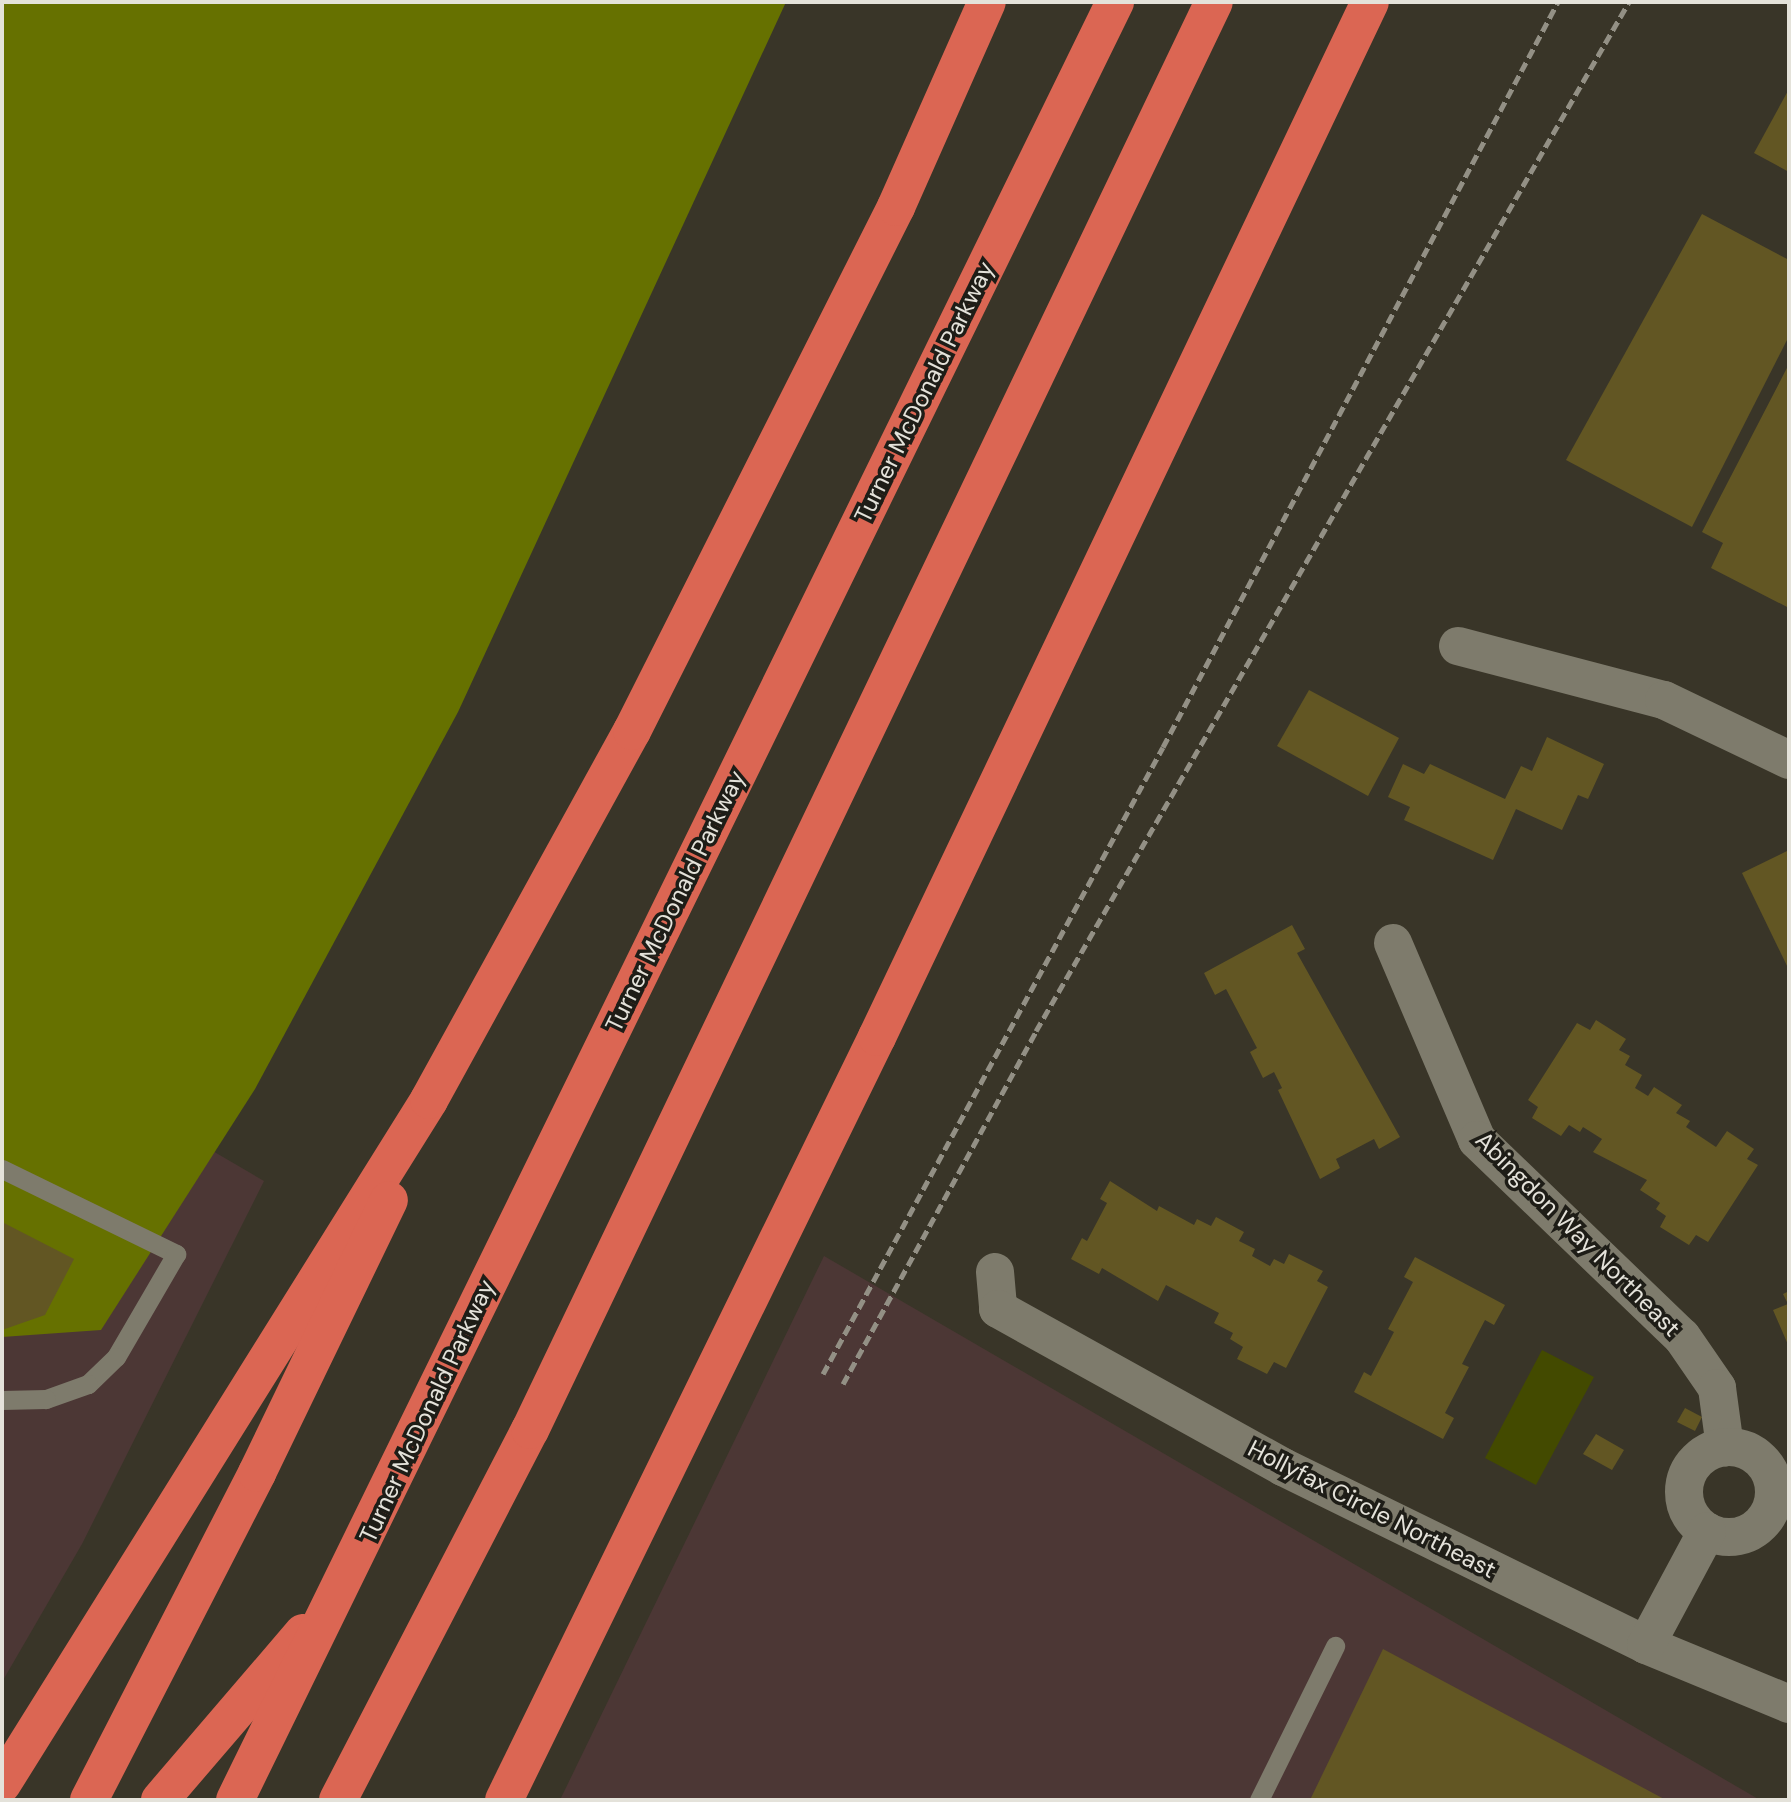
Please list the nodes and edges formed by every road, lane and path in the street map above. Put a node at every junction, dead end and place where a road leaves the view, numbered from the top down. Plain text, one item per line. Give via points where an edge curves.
1 (987, 2) edge
2 (1115, 2) edge
3 (1214, 2) edge
4 (1370, 2) edge
5 (1458, 646) dead end
6 (1789, 760) edge
7 (1393, 943) dead end
8 (429, 1100) junction
9 (2, 1169) edge
10 (995, 1272) dead end
11 (2, 1400) edge
12 (530, 1430) junction
13 (1725, 1447) junction
14 (1781, 1502) edge
15 (1707, 1531) junction
16 (342, 1590) junction
17 (1646, 1645) junction
18 (1335, 1646) dead end
19 (1789, 1704) edge
20 (2, 1784) edge
21 (89, 1800) edge
22 (160, 1800) edge
23 (235, 1800) edge
24 (338, 1800) edge
25 (365, 1800) edge
26 (504, 1800) edge
27 (1259, 1800) edge

1 - 8 highway via 896,207 632,732
2 - 16 highway, Turner McDonald Parkway
3 - 12 highway
4 - 26 highway via 865,1061
5 - 6 street via 1664,700
7 - 13 street, Abingdon Way Northeast via 1477,1140 1682,1337 1717,1388
8 - 20 highway
8 - 21 highway via 384,1214
9 - 11 lane via 176,1254 116,1357 88,1384 46,1399
10 - 17 street, Hollyfax Circle Northeast via 998,1309 1283,1467
12 - 24 highway
12 - 25 highway
13 - 14 street via 1740,1448 1765,1465
13 - 15 street via 1699,1458 1685,1482 1688,1510
14 - 15 street via 1752,1531 1722,1536
15 - 17 street
16 - 22 highway
16 - 23 highway, Turner McDonald Parkway
17 - 19 street, Hollyfax Circle Northeast
18 - 27 lane

